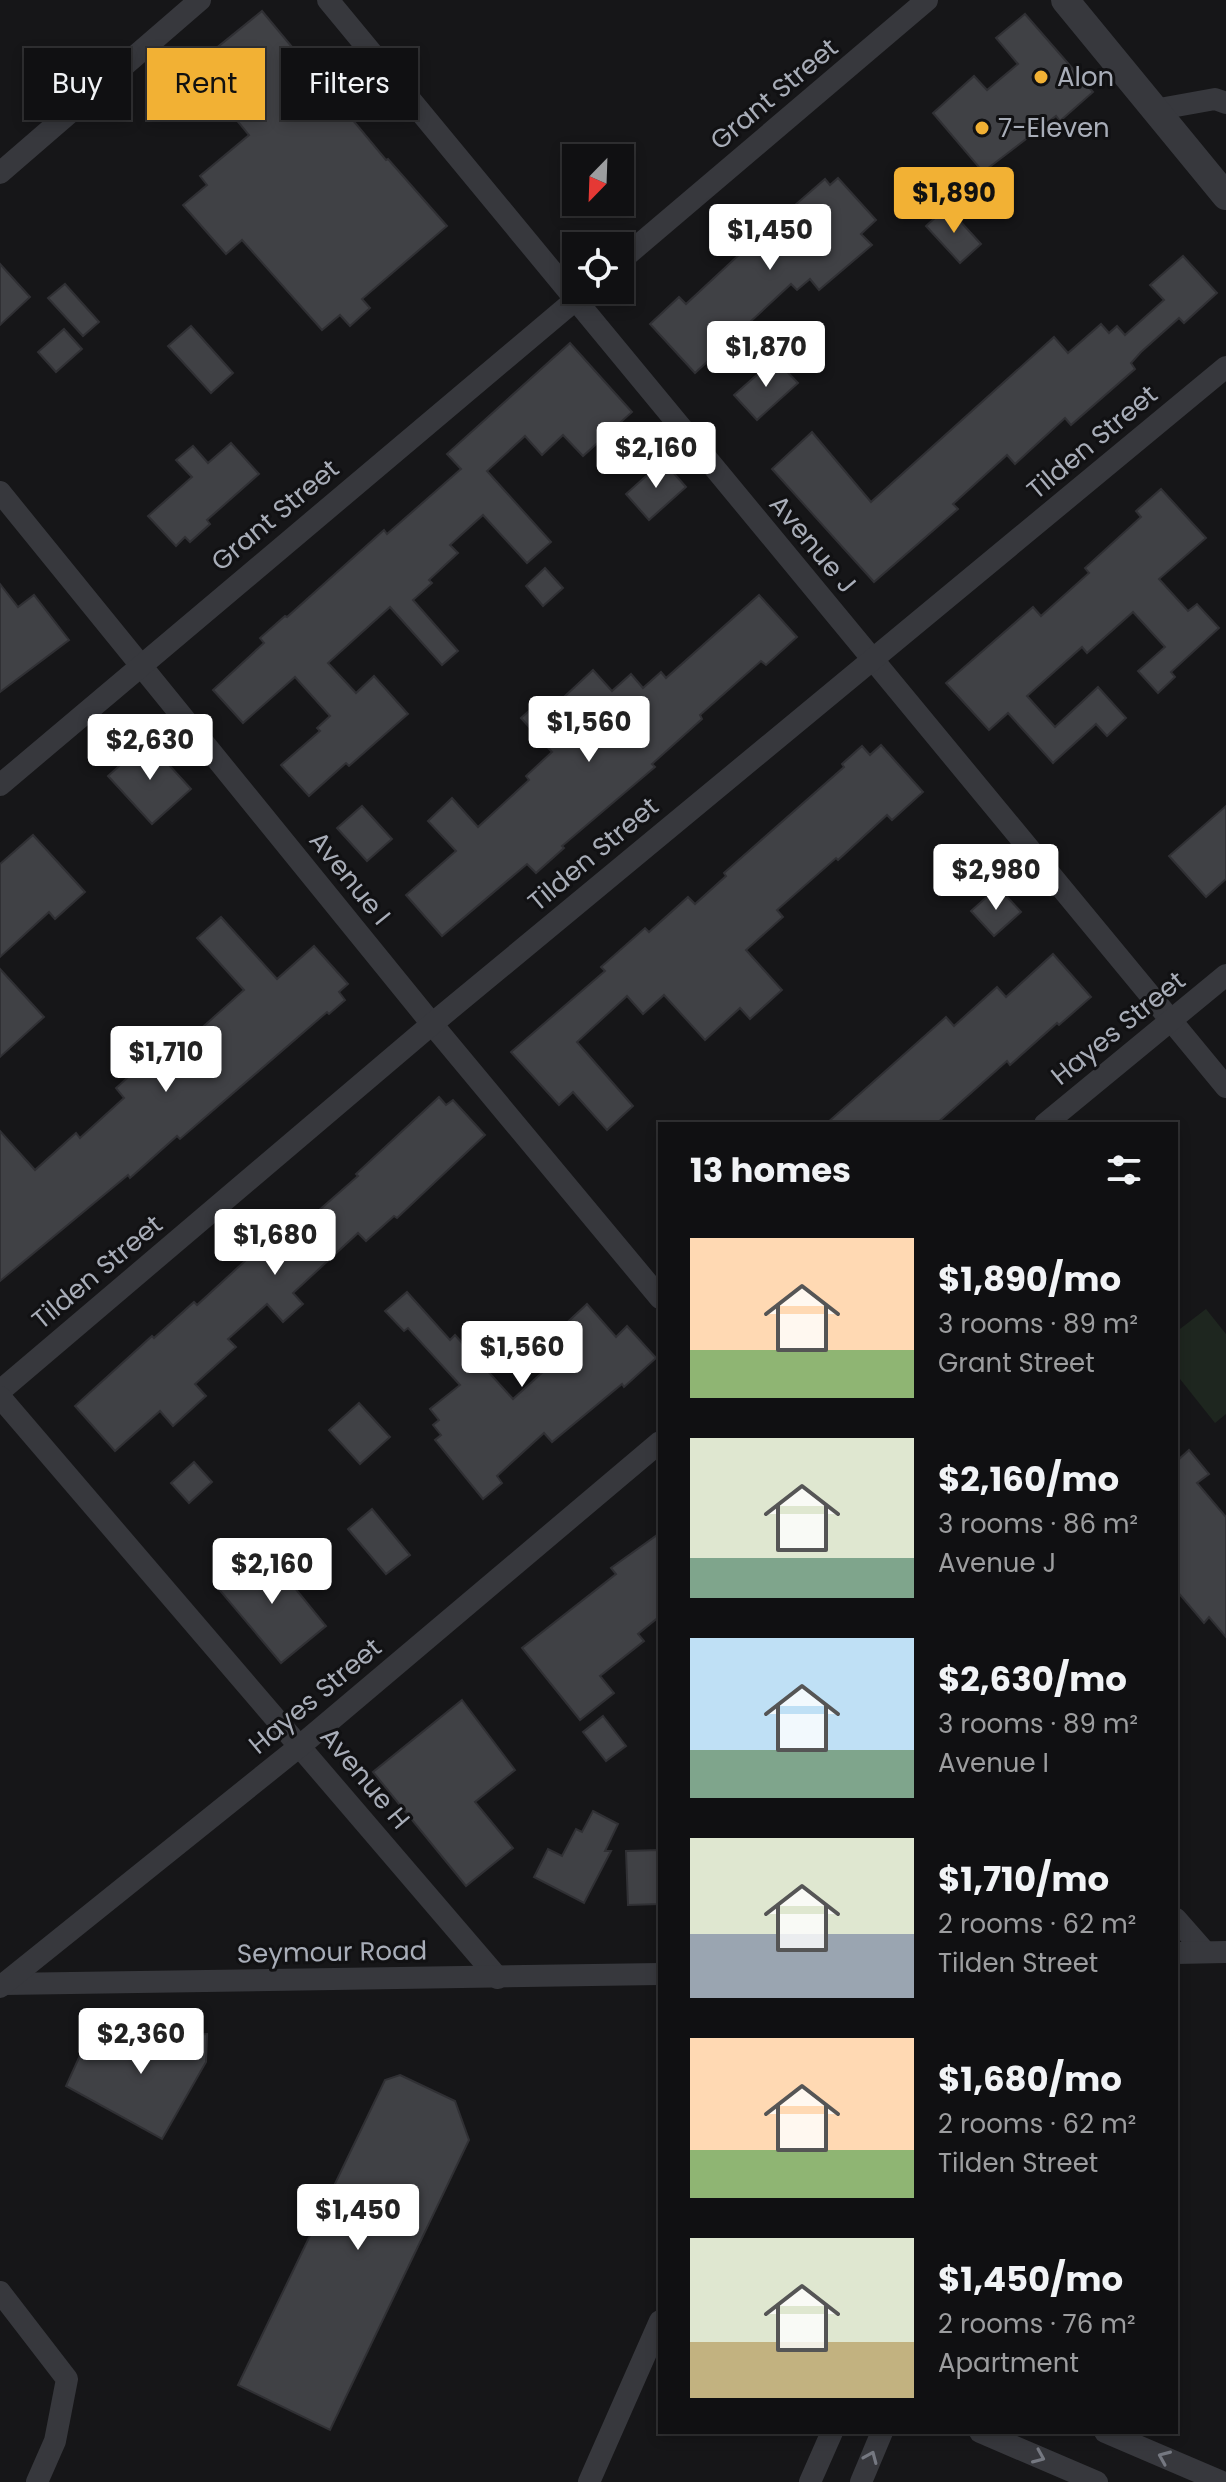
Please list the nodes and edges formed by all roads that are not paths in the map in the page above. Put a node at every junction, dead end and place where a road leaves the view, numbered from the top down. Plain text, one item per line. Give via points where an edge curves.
1 (200, 0) edge
2 (328, 0) edge
3 (927, 0) edge
4 (1065, 0) edge
5 (1226, 103) edge
6 (1154, 110) junction
7 (0, 173) edge
8 (1226, 196) edge
9 (634, 249) edge
10 (562, 273) edge
11 (570, 304) edge
12 (588, 304) edge
13 (1226, 367) edge
14 (0, 492) edge
15 (872, 659) junction
16 (142, 664) junction
17 (0, 785) edge
18 (1226, 975) edge
19 (1171, 1020) junction
20 (432, 1024) junction
21 (1226, 1087) edge
22 (1047, 1122) edge
23 (658, 1296) edge
24 (0, 1391) edge
25 (0, 1397) edge
26 (658, 1444) edge
27 (300, 1746) junction
28 (1178, 1921) edge
29 (1216, 1952) edge
30 (1178, 1953) edge
31 (658, 1974) edge
32 (498, 1978) junction
33 (2, 1986) edge
34 (0, 2292) edge
35 (658, 2326) edge
36 (831, 2434) edge
37 (881, 2434) edge
38 (985, 2434) edge
39 (1110, 2434) edge
40 (37, 2482) edge
41 (589, 2482) edge
42 (810, 2482) edge
43 (861, 2482) edge
44 (1097, 2482) edge
45 (1222, 2482) edge

1 - 7 street
2 - 10 street, Avenue J
3 - 9 street, Grant Street
4 - 6 street
5 - 6 street via 1215,99
6 - 8 street
11 - 16 street, Grant Street
12 - 15 street, Avenue J
13 - 15 street, Tilden Street
14 - 16 street, Avenue I
15 - 19 street, Avenue J
15 - 20 street, Tilden Street
16 - 17 street, Grant Street
16 - 20 street, Avenue I
18 - 19 street, Hayes Street
19 - 21 street, Avenue J
19 - 22 street, Hayes Street
20 - 23 street, Avenue I
20 - 24 street, Tilden Street
25 - 27 street, Avenue H
26 - 27 street, Hayes Street
27 - 32 street, Avenue H
27 - 33 street, Hayes Street
28 - 29 street
29 - 30 street
31 - 32 street, Seymour Road
32 - 33 street, Seymour Road
34 - 40 street via 67,2379 55,2441
35 - 41 street
36 - 42 street
43 -> 37 street
38 -> 44 street
45 -> 39 street

